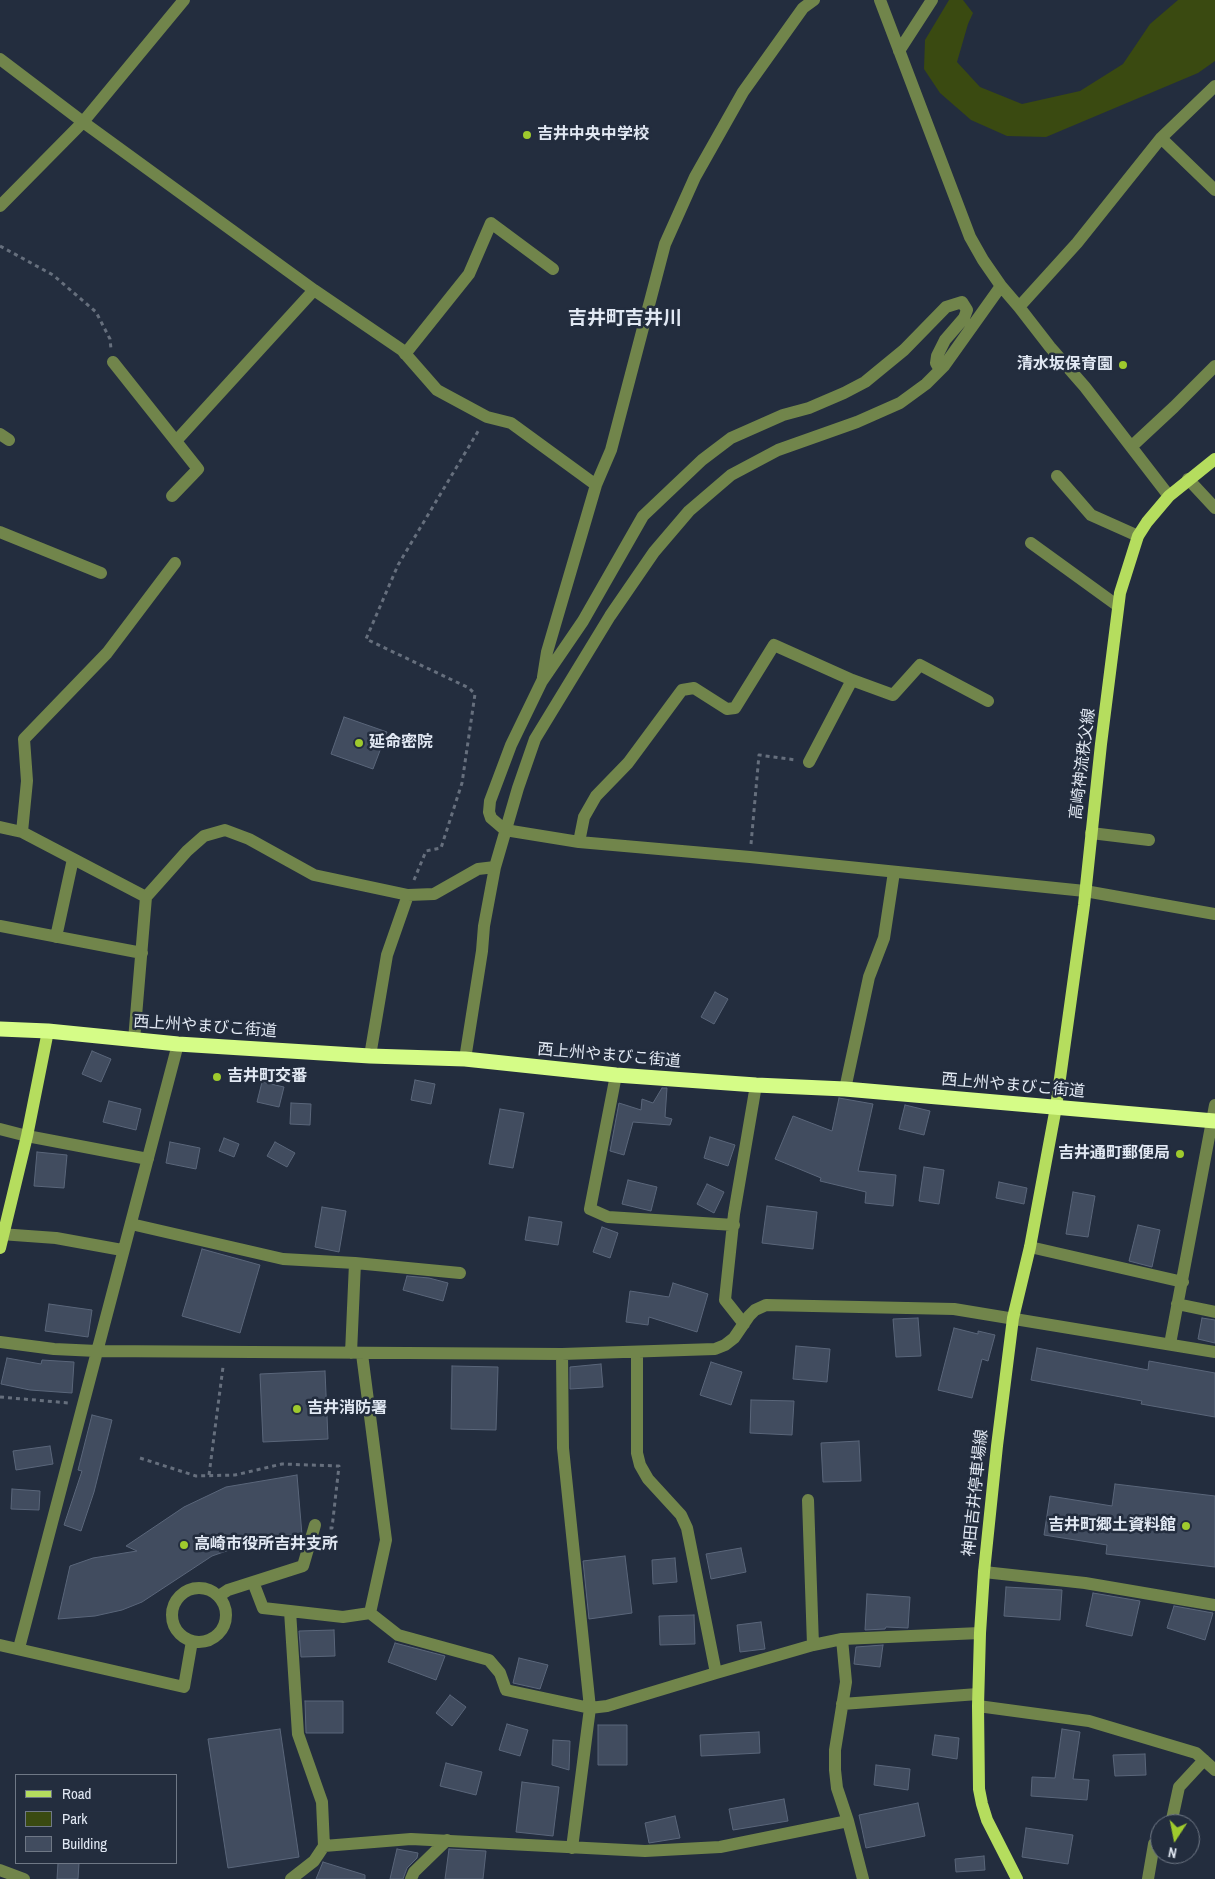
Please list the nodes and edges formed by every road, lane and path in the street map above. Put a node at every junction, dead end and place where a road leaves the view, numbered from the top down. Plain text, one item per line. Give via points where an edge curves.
1 (184, 0) edge
2 (814, 0) edge
3 (880, 0) edge
4 (932, 0) edge
5 (899, 51) junction
6 (0, 59) edge
7 (1215, 86) edge
8 (83, 122) junction
9 (1161, 138) junction
10 (1215, 190) edge
11 (0, 206) edge
12 (0, 246) edge
13 (553, 269) dead end
14 (1001, 286) junction
15 (314, 290) junction
16 (1019, 307) junction
17 (406, 354) junction
18 (112, 362) joint
19 (1215, 366) edge
20 (940, 370) junction
21 (487, 417) junction
22 (176, 441) junction
23 (1131, 448) junction
24 (1215, 459) edge
25 (1057, 476) dead end
26 (1188, 479) junction
27 (596, 485) junction
28 (172, 496) dead end
29 (1169, 496) junction
30 (1215, 508) edge
31 (0, 532) edge
32 (1138, 536) junction
33 (1031, 543) dead end
34 (175, 563) dead end
35 (101, 572) dead end
36 (1118, 606) junction
37 (542, 680) junction
38 (852, 680) junction
39 (988, 702) dead end
40 (809, 762) joint
41 (0, 827) edge
42 (505, 830) junction
43 (22, 832) junction
44 (1091, 833) junction
45 (1149, 840) dead end
46 (579, 842) junction
47 (750, 856) junction
48 (73, 859) junction
49 (495, 867) junction
50 (894, 872) junction
51 (1085, 891) junction
52 (408, 895) junction
53 (146, 896) junction
54 (1215, 914) edge
55 (0, 926) edge
56 (56, 937) junction
57 (142, 953) junction
58 (0, 1029) edge
59 (48, 1031) junction
60 (134, 1040) junction
61 (178, 1044) junction
62 (370, 1056) junction
63 (465, 1059) junction
64 (616, 1075) junction
65 (756, 1085) junction
66 (845, 1089) junction
67 (1215, 1105) edge
68 (1056, 1107) junction
69 (1214, 1120) edge
70 (0, 1129) edge
71 (26, 1136) junction
72 (148, 1159) junction
73 (131, 1224) junction
74 (734, 1225) junction
75 (1, 1234) edge
76 (1030, 1246) junction
77 (0, 1248) edge
78 (122, 1250) junction
79 (355, 1263) junction
80 (460, 1273) dead end
81 (1182, 1282) junction
82 (1178, 1304) junction
83 (1215, 1312) edge
84 (1013, 1318) junction
85 (744, 1324) junction
86 (0, 1342) edge
87 (1170, 1344) junction
88 (97, 1351) junction
89 (637, 1352) junction
90 (1215, 1352) edge
91 (356, 1353) junction
92 (562, 1354) junction
93 (223, 1362) dead end
94 (0, 1398) edge
95 (82, 1405) junction
96 (140, 1458) dead end
97 (209, 1475) junction
98 (808, 1500) dead end
99 (320, 1526) joint
100 (984, 1572) junction
101 (253, 1582) junction
102 (219, 1596) junction
103 (1215, 1605) edge
104 (290, 1611) junction
105 (370, 1613) junction
106 (980, 1633) junction
107 (842, 1639) junction
108 (192, 1641) junction
109 (0, 1644) edge
110 (813, 1645) junction
111 (19, 1648) junction
112 (716, 1673) junction
113 (978, 1700) junction
114 (842, 1704) junction
115 (590, 1708) junction
116 (1212, 1764) edge
117 (1173, 1814) edge
118 (848, 1822) junction
119 (448, 1840) junction
120 (324, 1846) junction
121 (572, 1848) junction
122 (1151, 1864) edge
123 (0, 1870) edge
124 (24, 1879) edge
125 (291, 1879) edge
126 (411, 1879) edge
127 (863, 1879) edge
128 (1017, 1879) edge
129 (1148, 1879) edge

1 - 8 street
2 - 27 street via 803,8 743,92 695,177 665,244 611,450
3 - 5 street
4 - 5 street
5 - 14 street via 970,237
6 - 8 street
7 - 9 street
8 - 11 street
8 - 15 street
9 - 10 street
9 - 16 street via 1077,243
12 - 18 path via 53,275 96,312 110,340
13 - 17 street via 491,223 469,274
14 - 16 street
14 - 20 street
15 - 17 street
15 - 22 street
16 - 23 street
17 - 21 street via 437,390
18 - 22 street
19 - 23 street
20 - 37 street via 936,363 944,340 967,310 962,302 946,307 904,350 865,382 809,408 750,428 702,460 642,516 583,621
20 - 42 street via 900,403 778,450 731,475 688,511 643,568 535,738
21 - 27 street via 511,423
21 - 52 path via 398,564 366,639 469,688 475,694 462,783 441,848 426,851
22 - 28 street via 198,469
23 - 29 street
24 - 26 main road, 高崎神流秩父線
25 - 32 street via 1091,515
26 - 29 main road, 高崎神流秩父線
26 - 30 street
27 - 37 street via 547,652
29 - 32 main road, 高崎神流秩父線
31 - 35 street
32 - 36 main road, 高崎神流秩父線
33 - 36 street
34 - 43 street via 107,652 24,739 27,782
36 - 44 main road, 高崎神流秩父線
37 - 42 street via 511,745 490,801 491,818
38 - 39 street via 894,695 920,665
38 - 40 street
38 - 46 street via 774,645 735,708 727,709 694,688 682,690 628,763 596,796 584,817
40 - 47 path via 759,755
41 - 43 street
42 - 46 street
42 - 49 street
43 - 48 street
44 - 45 street
44 - 51 main road, 高崎神流秩父線
46 - 47 street
47 - 50 street
48 - 53 street
48 - 56 street
49 - 52 street via 478,869 434,894
49 - 63 street
50 - 51 street
50 - 66 street via 884,938 869,976
51 - 54 street
51 - 68 main road, 高崎神流秩父線
52 - 53 street via 314,875 249,839 225,830 204,836
52 - 62 street via 387,955
53 - 57 street
55 - 56 street
56 - 57 street
57 - 60 street
58 - 59 highway, 西上州やまびこ街道
59 - 60 highway, 西上州やまびこ街道
59 - 71 main road
60 - 61 highway, 西上州やまびこ街道
61 - 62 highway, 西上州やまびこ街道
61 - 72 street
62 - 63 highway, 西上州やまびこ街道
63 - 64 highway, 西上州やまびこ街道
64 - 65 highway, 西上州やまびこ街道
64 - 74 street via 590,1209 608,1218
65 - 66 highway, 西上州やまびこ街道
65 - 74 street
66 - 68 highway, 西上州やまびこ街道
67 - 69 street
68 - 69 highway, 西上州やまびこ街道
68 - 76 main road, 神田吉井停車場線
69 - 81 street
70 - 71 street
71 - 72 street
71 - 75 main road
72 - 73 street
73 - 78 street
73 - 79 street via 283,1259
74 - 85 street via 725,1300
75 - 77 main road
75 - 78 street via 56,1238
76 - 81 street
76 - 84 main road, 神田吉井停車場線
78 - 88 street
79 - 80 street
79 - 91 street
81 - 82 street
82 - 83 street
82 - 87 street
84 - 85 street via 954,1309 766,1305 755,1310
84 - 87 street
84 - 100 main road, 神田吉井停車場線
85 - 89 street via 734,1338 716,1349
86 - 88 street
87 - 90 street
88 - 91 street
88 - 95 street
89 - 92 street
89 - 112 street via 637,1452 640,1465 687,1528
91 - 92 street
91 - 105 street via 386,1540
92 - 115 street via 564,1448
93 - 97 path
94 - 95 path
95 - 111 street
96 - 97 path via 196,1476
97 - 99 path via 235,1475 282,1464 339,1466 332,1528
98 - 110 street
99 - 101 street via 303,1566
100 - 103 street via 1085,1583
100 - 106 main road, 神田吉井停車場線
101 - 102 street
101 - 104 street via 263,1608
102 - 108 street via 226,1611 223,1628 210,1640
102 - 108 street via 212,1590 194,1587 185,1590 173,1604 172,1623 184,1638
104 - 105 street via 344,1617
104 - 120 street via 298,1734 322,1802
105 - 115 street via 398,1635 490,1660 500,1673 506,1690
106 - 107 street
106 - 113 main road, 神田吉井停車場線
107 - 110 street
107 - 114 street via 846,1682
108 - 111 street via 184,1686
109 - 111 street
110 - 112 street
112 - 115 street via 607,1706
113 - 114 street
113 - 116 street via 1089,1721 1196,1753
113 - 128 main road, 神田吉井停車場線 via 982,1804
114 - 118 street via 835,1770
115 - 121 street
116 - 117 street via 1179,1787
118 - 121 street via 720,1847
118 - 127 street
119 - 120 street via 411,1839
119 - 121 street
119 - 126 street via 414,1872
120 - 125 street via 314,1861
122 - 129 street
123 - 124 street

